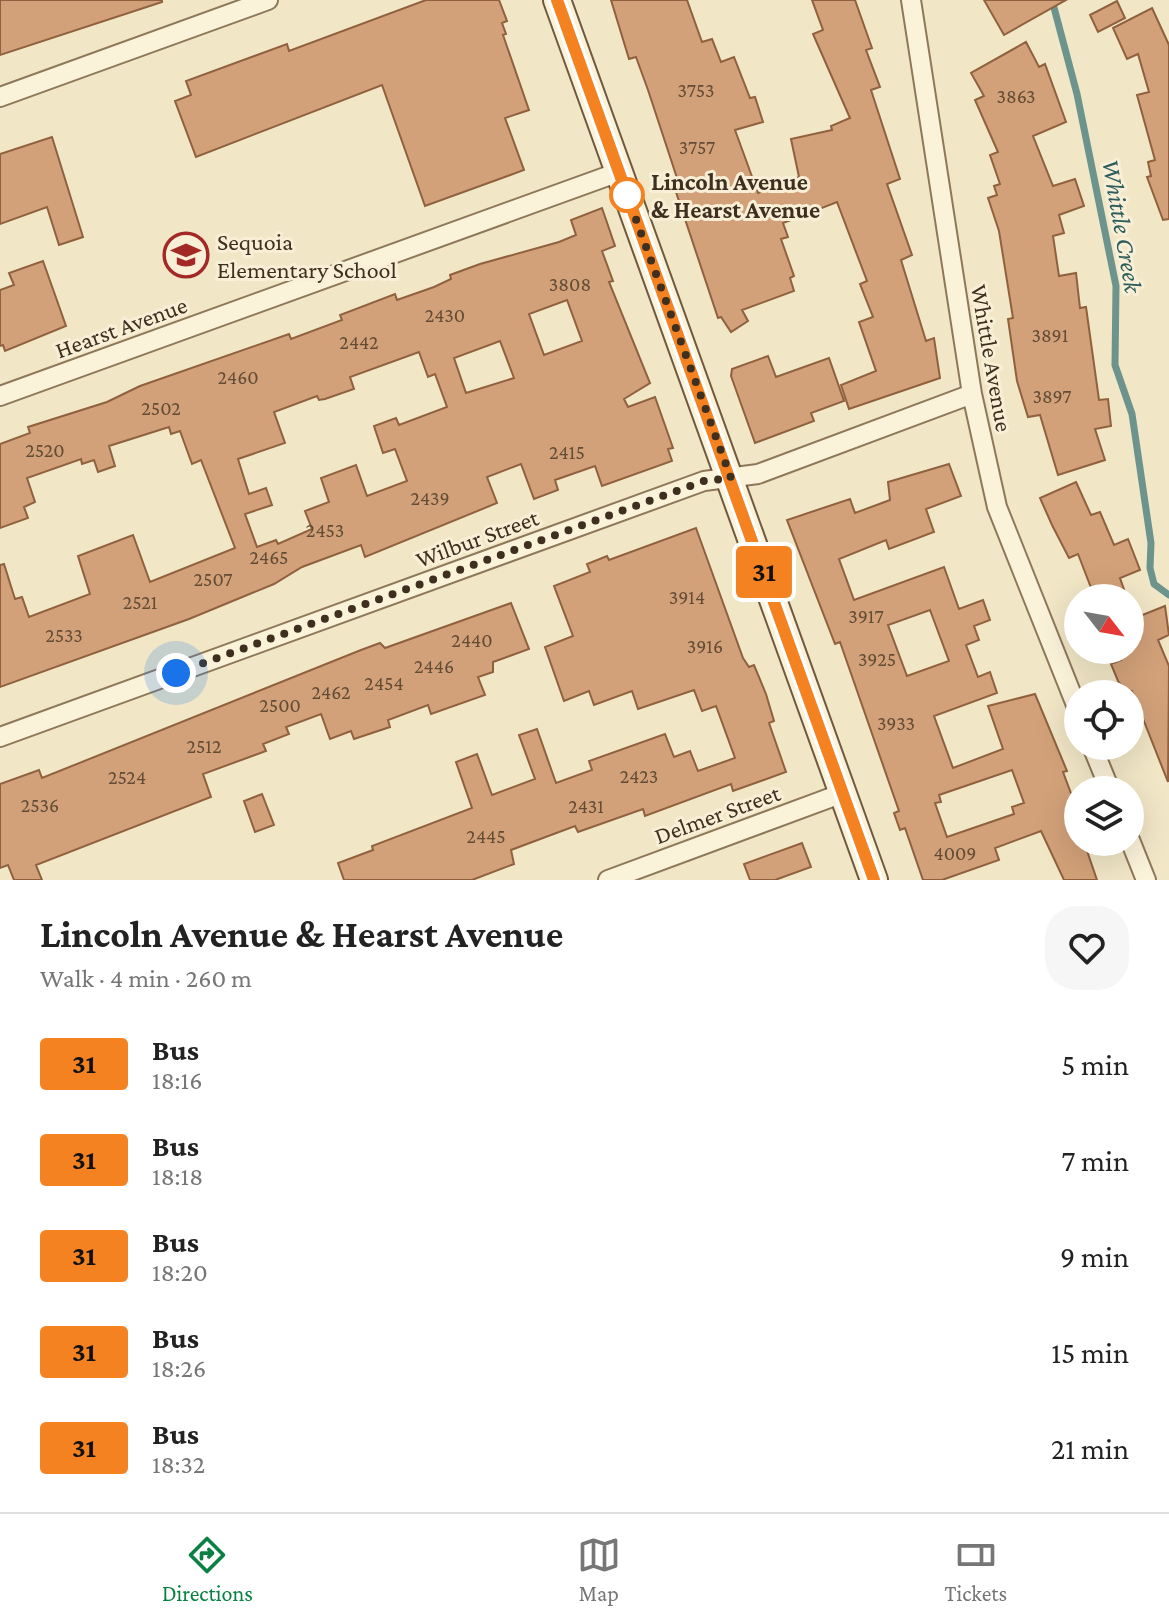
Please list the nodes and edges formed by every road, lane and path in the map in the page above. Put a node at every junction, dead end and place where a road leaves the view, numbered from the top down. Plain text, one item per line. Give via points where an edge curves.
1 (268, 0) edge
2 (557, 0) edge
3 (911, 0) edge
4 (0, 97) edge
5 (619, 172) junction
6 (972, 394) junction
7 (0, 396) edge
8 (731, 478) junction
9 (1066, 680) edge
10 (0, 737) edge
11 (843, 793) junction
12 (1136, 856) edge
13 (608, 880) edge
14 (874, 880) edge
15 (1146, 880) edge

1 - 4 street
2 - 5 main road
3 - 6 street, Whittle Avenue
5 - 7 street, Hearst Avenue
5 - 8 main road
6 - 8 street, Wilbur Street via 758,474
6 - 9 street, Whittle Avenue via 997,507
8 - 10 street, Wilbur Street via 704,481
8 - 11 main road
11 - 13 street, Delmer Street
11 - 14 main road
12 - 15 street

